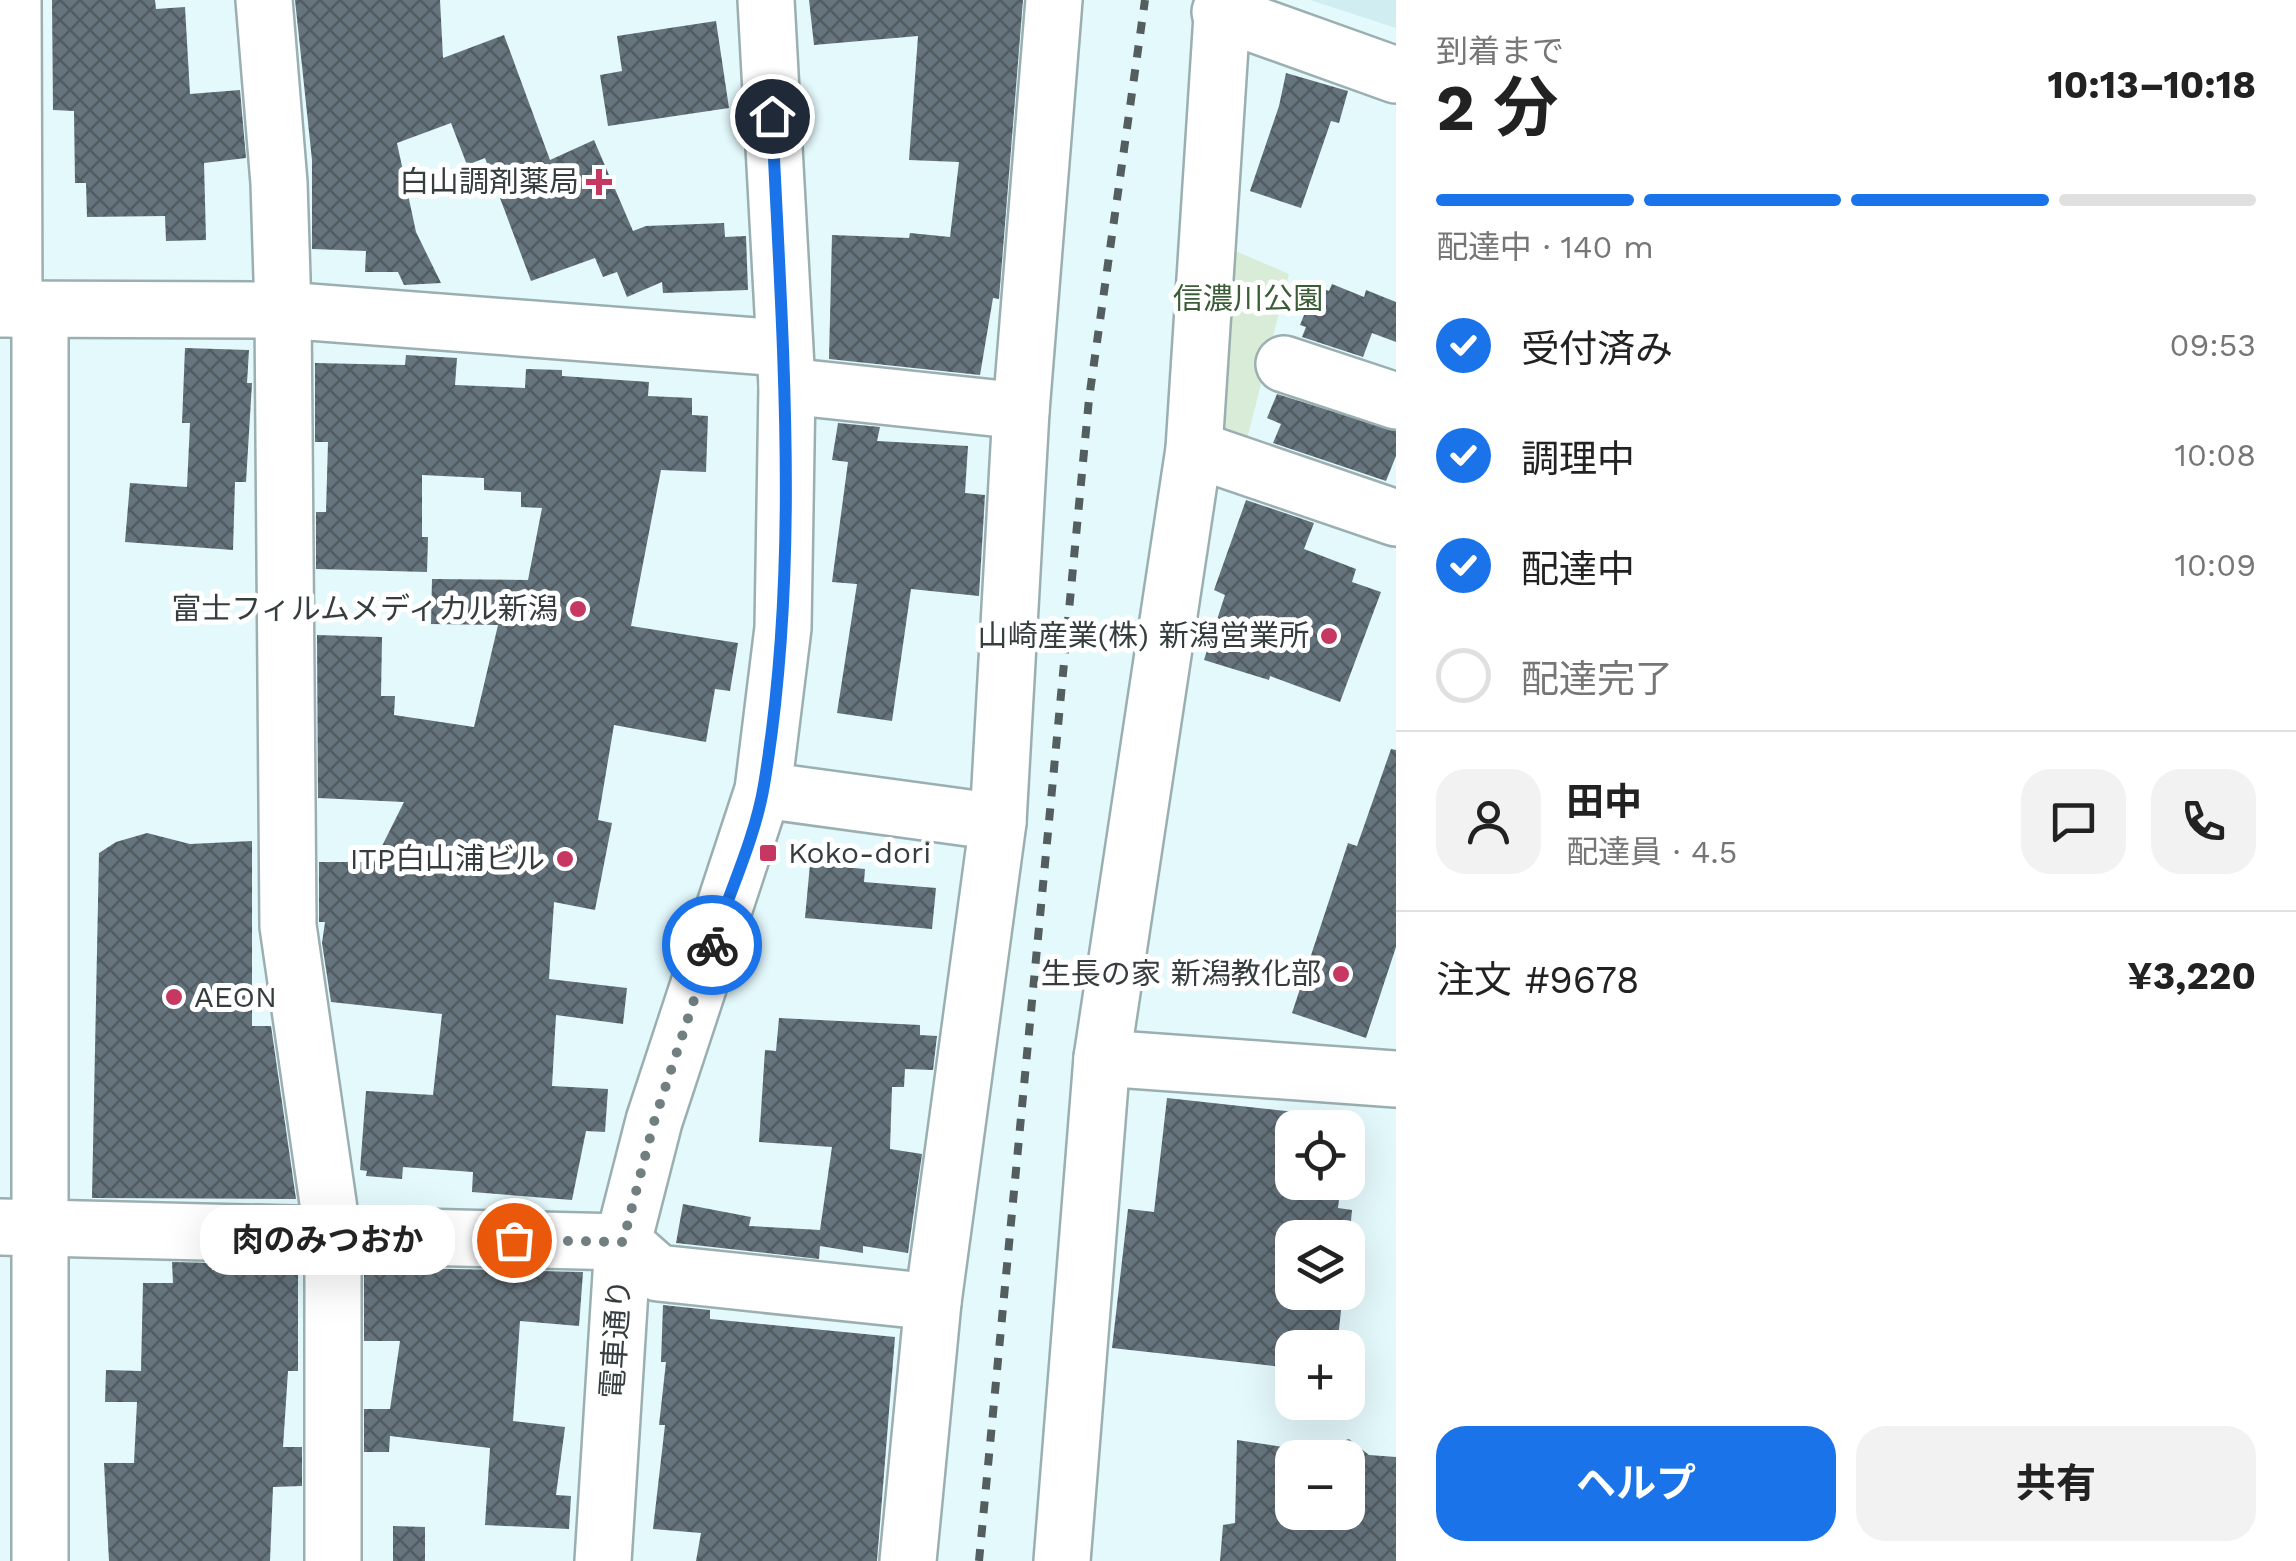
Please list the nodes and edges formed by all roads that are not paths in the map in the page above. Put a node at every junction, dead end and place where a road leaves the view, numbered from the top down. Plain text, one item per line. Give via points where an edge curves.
1 (13, 0) edge
2 (264, 0) edge
3 (766, 0) edge
4 (1054, 0) edge
5 (1222, 6) edge
6 (1396, 75) edge
7 (18, 310) edge
8 (283, 310) junction
9 (1284, 364) dead end
10 (785, 367) junction
11 (1396, 401) edge
12 (1021, 412) junction
13 (1194, 448) junction
14 (1396, 518) edge
15 (763, 790) junction
16 (998, 822) junction
17 (1102, 1058) junction
18 (1396, 1079) edge
19 (20, 1227) edge
20 (333, 1237) junction
21 (623, 1242) junction
22 (933, 1302) junction
23 (40, 1561) edge
24 (333, 1561) edge
25 (603, 1561) edge
26 (908, 1561) edge
27 (1062, 1561) edge

1 - 7 street
2 - 8 street
3 - 10 street, 電車通り
4 - 12 street
5 - 6 street
5 - 13 street
7 - 8 street
7 - 19 street
8 - 10 street
8 - 20 street via 288,926
9 - 11 street
10 - 12 street
10 - 15 street, 電車通り via 783,628
12 - 16 street
13 - 14 street
13 - 17 street
15 - 16 street
15 - 21 street, 電車通り via 654,1122
16 - 22 street
17 - 18 street
17 - 27 street
19 - 20 street
19 - 23 street
20 - 21 street
20 - 24 street
21 - 22 street via 658,1273
21 - 25 street, 電車通り
22 - 26 street

